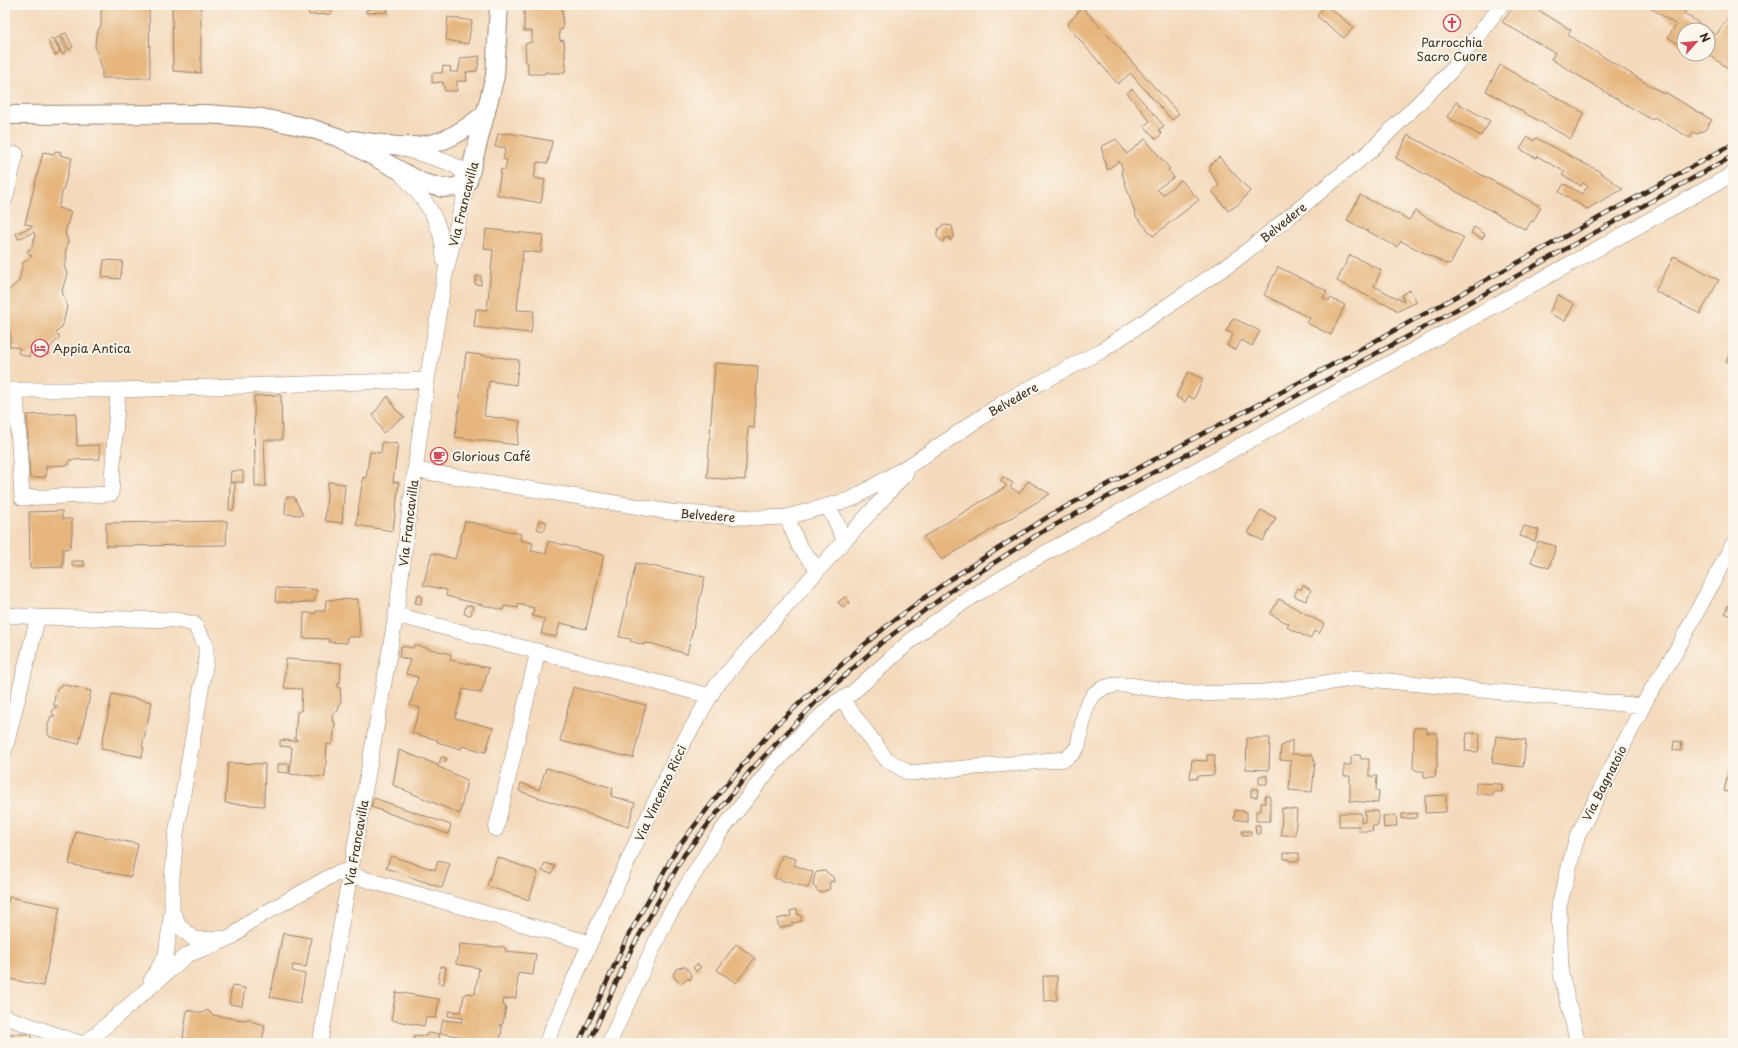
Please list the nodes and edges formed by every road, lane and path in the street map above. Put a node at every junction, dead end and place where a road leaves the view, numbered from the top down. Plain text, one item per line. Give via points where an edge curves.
1 (499, 5) edge
2 (1501, 5) edge
3 (486, 113) junction
4 (5, 115) edge
5 (340, 138) junction
6 (398, 147) junction
7 (16, 154) dead end
8 (396, 168) junction
9 (1733, 174) edge
10 (468, 181) junction
11 (5, 199) edge
12 (445, 275) junction
13 (427, 380) junction
14 (118, 390) junction
15 (11, 391) edge
16 (915, 462) junction
17 (415, 470) junction
18 (827, 507) junction
19 (788, 517) junction
20 (844, 540) junction
21 (1733, 544) edge
22 (818, 570) junction
23 (5, 615) edge
24 (396, 615) junction
25 (38, 617) junction
26 (538, 651) junction
27 (710, 696) junction
28 (842, 699) junction
29 (1643, 706) junction
30 (5, 749) edge
31 (496, 829) dead end
32 (351, 872) junction
33 (172, 911) junction
34 (232, 938) junction
35 (590, 944) junction
36 (145, 992) junction
37 (5, 1017) edge
38 (80, 1043) edge
39 (86, 1043) edge
40 (320, 1043) edge
41 (546, 1043) edge
42 (609, 1043) edge
43 (1578, 1043) edge

1 - 3 main road, Via Francavilla via 495,76
2 - 16 street, Belvedere via 1451,71 1369,152 1237,259 1101,351 1004,402
3 - 6 main road via 466,129 446,140 425,146
3 - 10 main road, Via Francavilla
4 - 5 main road via 206,114 262,118 310,128
5 - 6 main road
5 - 8 main road
6 - 10 street via 447,162 459,168
7 - 11 street
8 - 10 main road via 424,183 443,188 456,187
8 - 12 street via 419,192 438,223 444,244
9 - 28 street via 1013,570 917,635 851,694
10 - 12 street, Via Francavilla
12 - 13 street, Via Francavilla
13 - 14 street
13 - 17 street, Via Francavilla
14 - 15 street
14 - 15 street via 112,494 22,498
16 - 18 street, Belvedere via 852,499
16 - 20 street, Via Vincenzo Ricci
17 - 19 street, Belvedere via 670,512 754,518
17 - 24 street, Via Francavilla
18 - 19 street, Belvedere
18 - 20 street
19 - 22 street via 799,546
20 - 22 street, Via Vincenzo Ricci
21 - 29 street, Via Bagnatoio via 1675,653
22 - 27 street, Via Vincenzo Ricci via 721,680
23 - 25 street
24 - 26 street
24 - 32 street, Via Francavilla
25 - 30 street
25 - 33 street via 176,620 194,624 206,645 206,661 176,834
26 - 27 street
26 - 31 street
27 - 35 street, Via Vincenzo Ricci via 678,752
28 - 29 street via 886,759 909,773 1065,759 1078,746 1086,707 1094,694 1115,685 1192,694 1264,692 1358,678
28 - 42 street via 804,731 763,777 716,838 666,920
29 - 43 street, Via Bagnatoio via 1577,837 1559,906 1561,974
32 - 34 street via 333,875 249,922
32 - 35 street
32 - 40 street, Via Francavilla
33 - 34 street via 180,927 196,940
33 - 36 street via 166,955
34 - 36 street via 187,955
35 - 41 street, Via Vincenzo Ricci
36 - 39 street
37 - 38 street

